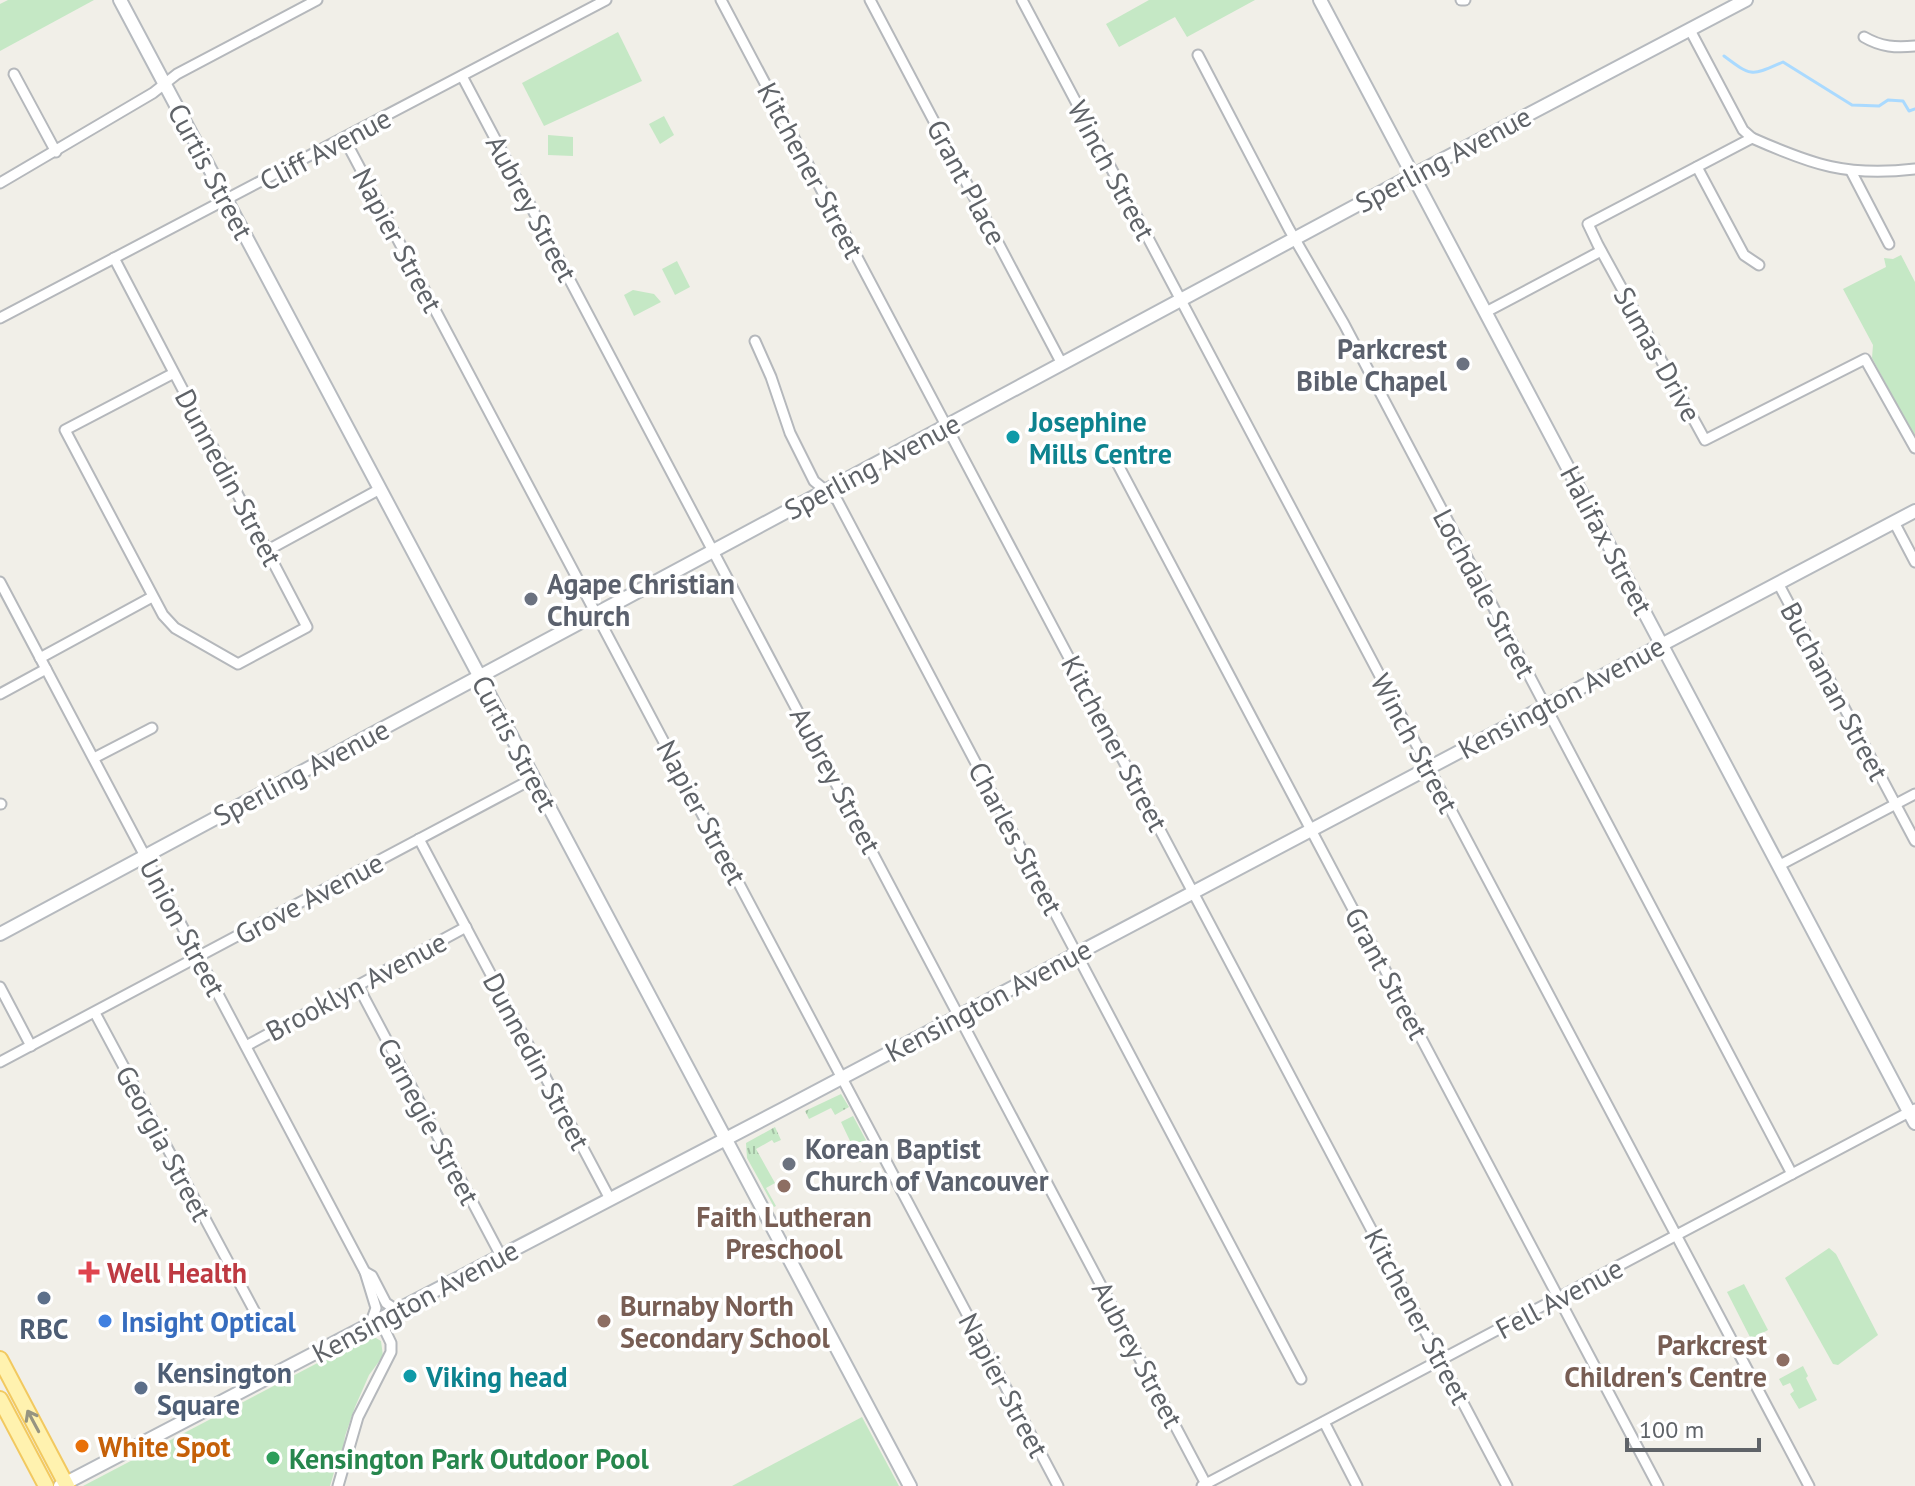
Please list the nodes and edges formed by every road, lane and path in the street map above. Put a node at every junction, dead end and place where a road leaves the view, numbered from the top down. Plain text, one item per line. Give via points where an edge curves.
1 (120, 0) edge
2 (317, 0) edge
3 (582, 0) edge
4 (606, 0) edge
5 (721, 0) edge
6 (870, 0) edge
7 (1022, 0) edge
8 (1320, 0) edge
9 (1746, 0) edge
10 (587, 10) junction
11 (1690, 30) junction
12 (1864, 37) dead end
13 (1915, 46) edge
14 (1198, 55) dead end
15 (14, 74) dead end
16 (462, 76) junction
17 (164, 84) junction
18 (344, 138) junction
19 (1752, 138) junction
20 (56, 152) junction
21 (1697, 167) junction
22 (1915, 169) edge
23 (1851, 171) junction
24 (1413, 175) junction
25 (0, 183) edge
26 (226, 200) junction
27 (1295, 239) junction
28 (1889, 244) dead end
29 (1601, 251) junction
30 (114, 258) junction
31 (1759, 265) dead end
32 (1181, 300) junction
33 (1486, 312) junction
34 (0, 318) edge
35 (755, 341) dead end
36 (1062, 364) junction
37 (174, 373) junction
38 (947, 426) junction
39 (1915, 448) edge
40 (1116, 461) dead end
41 (380, 489) junction
42 (826, 491) junction
43 (1915, 511) edge
44 (1894, 522) junction
45 (268, 550) junction
46 (714, 550) junction
47 (1915, 562) edge
48 (0, 582) edge
49 (1778, 583) junction
50 (152, 597) junction
51 (596, 613) junction
52 (1662, 644) junction
53 (40, 658) junction
54 (46, 669) junction
55 (479, 676) junction
56 (0, 694) edge
57 (1545, 706) junction
58 (152, 728) dead end
59 (94, 758) junction
60 (1428, 767) junction
61 (534, 778) junction
62 (1915, 794) edge
63 (1895, 804) junction
64 (1310, 829) junction
65 (419, 839) junction
66 (1915, 841) edge
67 (145, 856) junction
68 (1778, 866) junction
69 (1193, 891) junction
70 (466, 927) junction
71 (0, 934) edge
72 (1077, 953) junction
73 (199, 957) junction
74 (358, 986) junction
75 (0, 987) edge
76 (95, 1013) junction
77 (959, 1015) junction
78 (31, 1046) junction
79 (246, 1046) junction
80 (0, 1062) edge
81 (841, 1078) junction
82 (1913, 1115) edge
83 (725, 1139) junction
84 (1792, 1174) junction
85 (610, 1199) junction
86 (1676, 1237) junction
87 (501, 1256) junction
88 (365, 1272) junction
89 (1558, 1298) junction
90 (398, 1311) junction
91 (256, 1314) dead end
92 (375, 1322) junction
93 (0, 1359) edge
94 (1441, 1360) junction
95 (1301, 1379) dead end
96 (0, 1399) edge
97 (1324, 1422) junction
98 (64, 1485) edge
99 (1205, 1485) edge
100 (46, 1486) edge
101 (338, 1486) edge
102 (910, 1486) edge
103 (1058, 1486) edge
104 (1357, 1486) edge
105 (1507, 1486) edge
106 (1658, 1486) edge
107 (1809, 1486) edge

1 - 17 street, Curtis Street
2 - 17 street
3 - 10 street
4 - 10 street, Cliff Avenue
5 - 38 street, Kitchener Street
6 - 36 street, Grant Place
7 - 32 street, Winch Street
8 - 24 street, Halifax Street
9 - 11 street, Sperling Avenue
10 - 16 street, Cliff Avenue
11 - 19 street
11 - 24 street, Sperling Avenue
12 - 13 street via 1876,45
14 - 27 street, Lochdale Street
15 - 20 street
16 - 18 street, Cliff Avenue
16 - 46 street, Aubrey Street
17 - 20 street
17 - 26 street, Curtis Street
18 - 26 street, Cliff Avenue
18 - 51 street, Napier Street
19 - 21 street, Sumas Drive
19 - 23 street via 1805,161
20 - 25 street
21 - 29 street, Sumas Drive via 1588,224
21 - 31 street via 1744,255
22 - 23 street
23 - 28 street
24 - 27 street, Sperling Avenue
24 - 33 street, Halifax Street
26 - 30 street, Cliff Avenue
26 - 41 street, Curtis Street
27 - 32 street, Sperling Avenue
27 - 57 street, Lochdale Street
29 - 33 street
29 - 39 street, Sumas Drive via 1705,440 1865,359
30 - 34 street, Cliff Avenue
30 - 37 street, Dunnedin Street
32 - 36 street, Sperling Avenue
32 - 60 street, Winch Street
33 - 52 street, Halifax Street
35 - 42 street, Charles Street via 797,447 814,481
36 - 38 street, Sperling Avenue
37 - 45 street, Dunnedin Street
37 - 50 street via 65,430
38 - 42 street, Sperling Avenue
38 - 69 street, Kitchener Street
40 - 64 street, Grant Street
41 - 45 street
41 - 55 street, Curtis Street
42 - 46 street, Sperling Avenue
42 - 72 street, Charles Street via 837,500
43 - 44 street, Kensington Avenue
44 - 47 street
44 - 49 street, Kensington Avenue
45 - 50 street, Dunnedin Street via 307,627 238,664 175,628
46 - 51 street, Sperling Avenue
46 - 77 street, Aubrey Street
48 - 53 street, Union Street
49 - 52 street, Kensington Avenue
49 - 63 street, Buchanan Street
50 - 53 street
51 - 55 street, Sperling Avenue
51 - 81 street, Napier Street
52 - 57 street, Kensington Avenue
52 - 68 street, Halifax Street
53 - 54 street, Union Street
54 - 56 street
54 - 59 street, Union Street
55 - 61 street, Curtis Street
55 - 67 street, Sperling Avenue
57 - 60 street, Kensington Avenue
57 - 84 street, Lochdale Street
58 - 59 street
59 - 67 street, Union Street
60 - 64 street, Kensington Avenue
60 - 86 street, Winch Street
61 - 65 street, Grove Avenue
61 - 83 street, Curtis Street
62 - 63 street
63 - 66 street, Buchanan Street
63 - 68 street
64 - 69 street, Kensington Avenue
64 - 89 street, Grant Street
65 - 70 street, Dunnedin Street
65 - 73 street, Grove Avenue
67 - 71 street, Sperling Avenue
67 - 73 street, Union Street
68 - 82 street, Halifax Street
69 - 72 street, Kensington Avenue
69 - 94 street, Kitchener Street
70 - 74 street, Brooklyn Avenue
70 - 85 street, Dunnedin Street
72 - 77 street, Kensington Avenue
72 - 95 street, Charles Street
73 - 76 street, Grove Avenue
73 - 79 street, Union Street
74 - 79 street, Brooklyn Avenue
74 - 87 street, Carnegie Street
75 - 78 street
76 - 78 street, Grove Avenue
76 - 91 street, Georgia Street
77 - 81 street, Kensington Avenue
77 - 99 street, Aubrey Street
78 - 80 street, Grove Avenue
79 - 88 street, Union Street
81 - 83 street, Kensington Avenue
81 - 103 street, Napier Street
82 - 84 street, Fell Avenue
83 - 85 street, Kensington Avenue
83 - 102 street, Curtis Street
84 - 86 street, Fell Avenue
85 - 87 street, Kensington Avenue
86 - 89 street, Fell Avenue
86 - 107 street, Winch Street
87 - 90 street, Kensington Avenue
88 - 90 street, Union Street
88 - 92 street, Union Street
89 - 94 street, Fell Avenue
89 - 106 street, Grant Street
90 - 92 street, Kensington Avenue
92 - 98 street, Kensington Avenue
92 - 101 street, Union Street via 391,1343 391,1352 358,1417
98 -> 93 main road
94 - 97 street, Fell Avenue
94 - 105 street, Kitchener Street
96 - 100 main road
97 - 99 street, Fell Avenue
97 - 104 street

